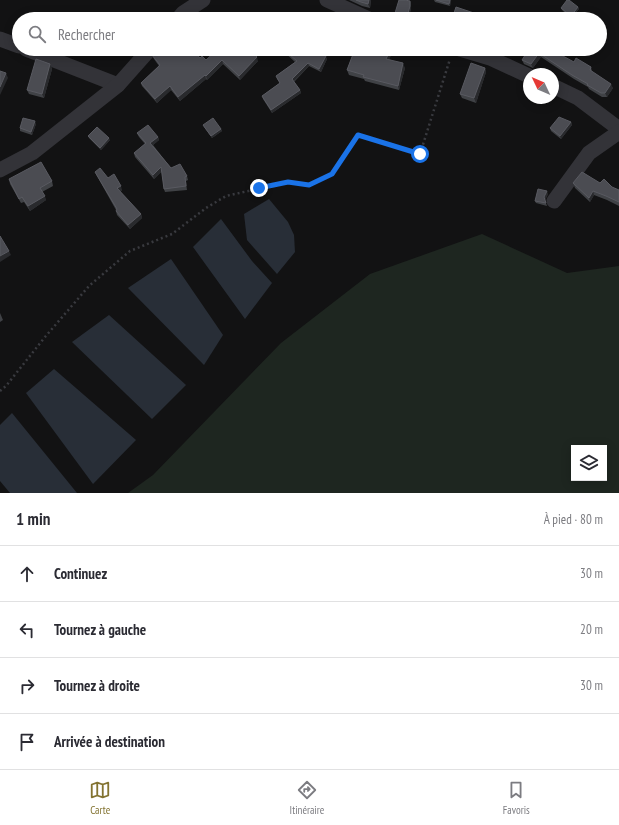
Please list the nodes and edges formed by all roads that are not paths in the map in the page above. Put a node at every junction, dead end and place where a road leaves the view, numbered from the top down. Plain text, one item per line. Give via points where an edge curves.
1 (203, 0) edge
2 (327, 0) edge
3 (185, 12) edge
4 (354, 12) edge
5 (0, 39) edge
6 (12, 43) edge
7 (43, 56) edge
8 (144, 56) edge
9 (476, 56) edge
10 (523, 73) edge
11 (118, 86) junction
12 (559, 89) edge
13 (619, 131) edge
14 (0, 170) edge
15 (554, 201) dead end

1 - 3 street
2 - 4 street
5 - 6 street
7 - 11 street
8 - 11 street
9 - 10 street via 490,58
11 - 14 street via 32,153
12 - 13 street via 578,98
13 - 15 street via 589,153

